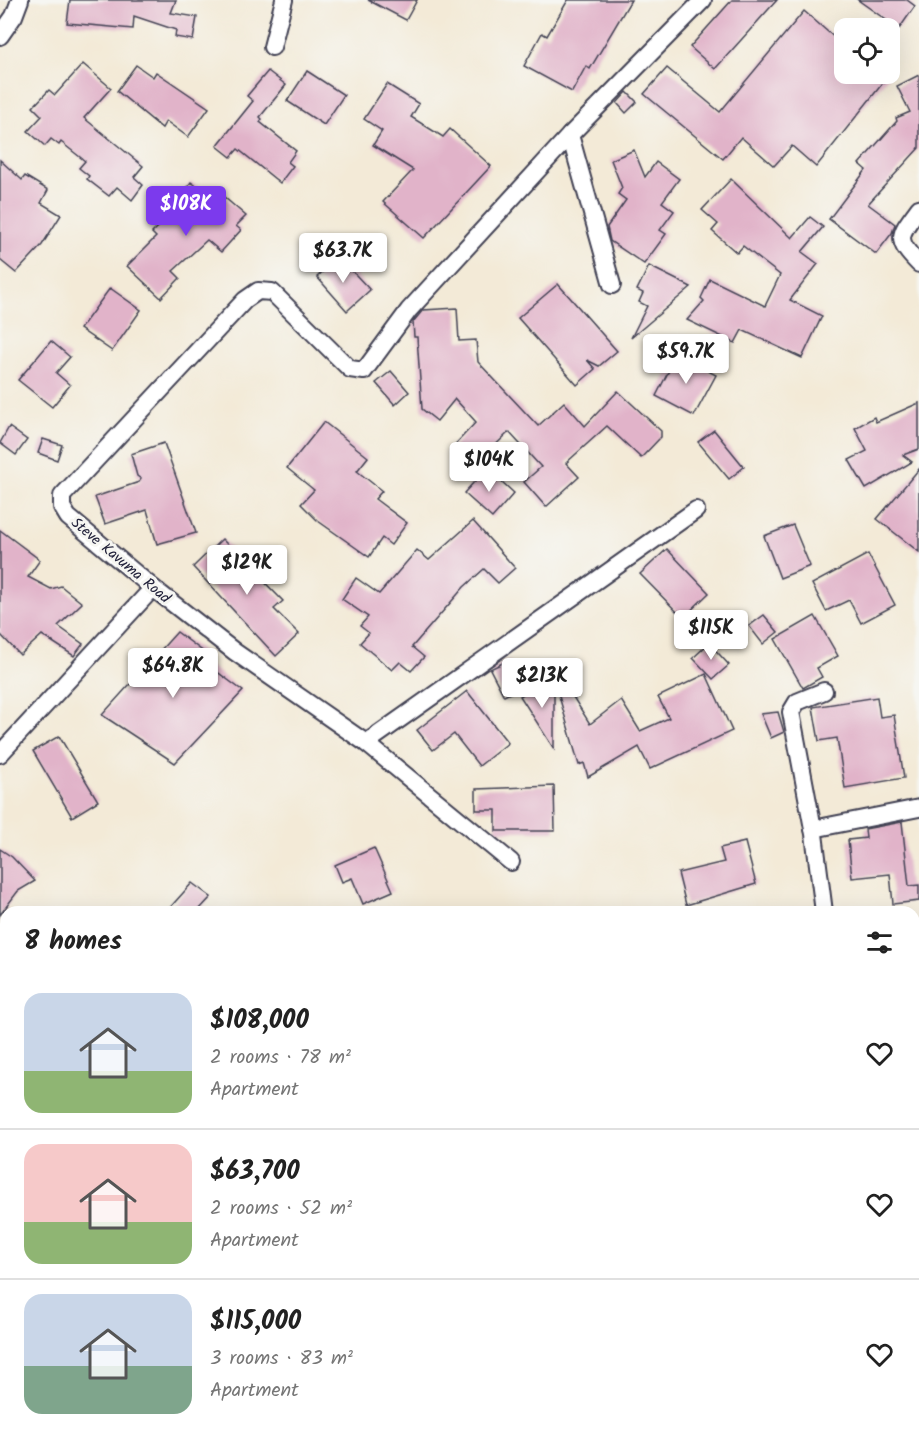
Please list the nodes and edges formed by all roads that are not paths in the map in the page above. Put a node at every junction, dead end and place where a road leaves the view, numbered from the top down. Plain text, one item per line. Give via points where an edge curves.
1 (20, 0) edge
2 (284, 0) edge
3 (703, 0) edge
4 (0, 36) edge
5 (272, 47) dead end
6 (570, 135) junction
7 (919, 208) edge
8 (919, 264) edge
9 (612, 285) dead end
10 (696, 510) dead end
11 (153, 588) junction
12 (824, 691) dead end
13 (366, 743) junction
14 (0, 754) edge
15 (919, 807) edge
16 (813, 829) junction
17 (511, 862) dead end
18 (823, 906) edge

1 - 4 street
2 - 5 street
3 - 6 street
6 - 9 street
6 - 11 street, Steve Kavuma Road via 409,310 364,371 350,369 272,292 258,291 245,300 62,496 62,507 68,517
7 - 8 street via 901,238 903,248
10 - 13 street
11 - 13 street, Steve Kavuma Road via 235,652
11 - 14 street
12 - 16 street via 797,702 791,712
13 - 17 street, Steve Kavuma Road
15 - 16 street
16 - 18 street

